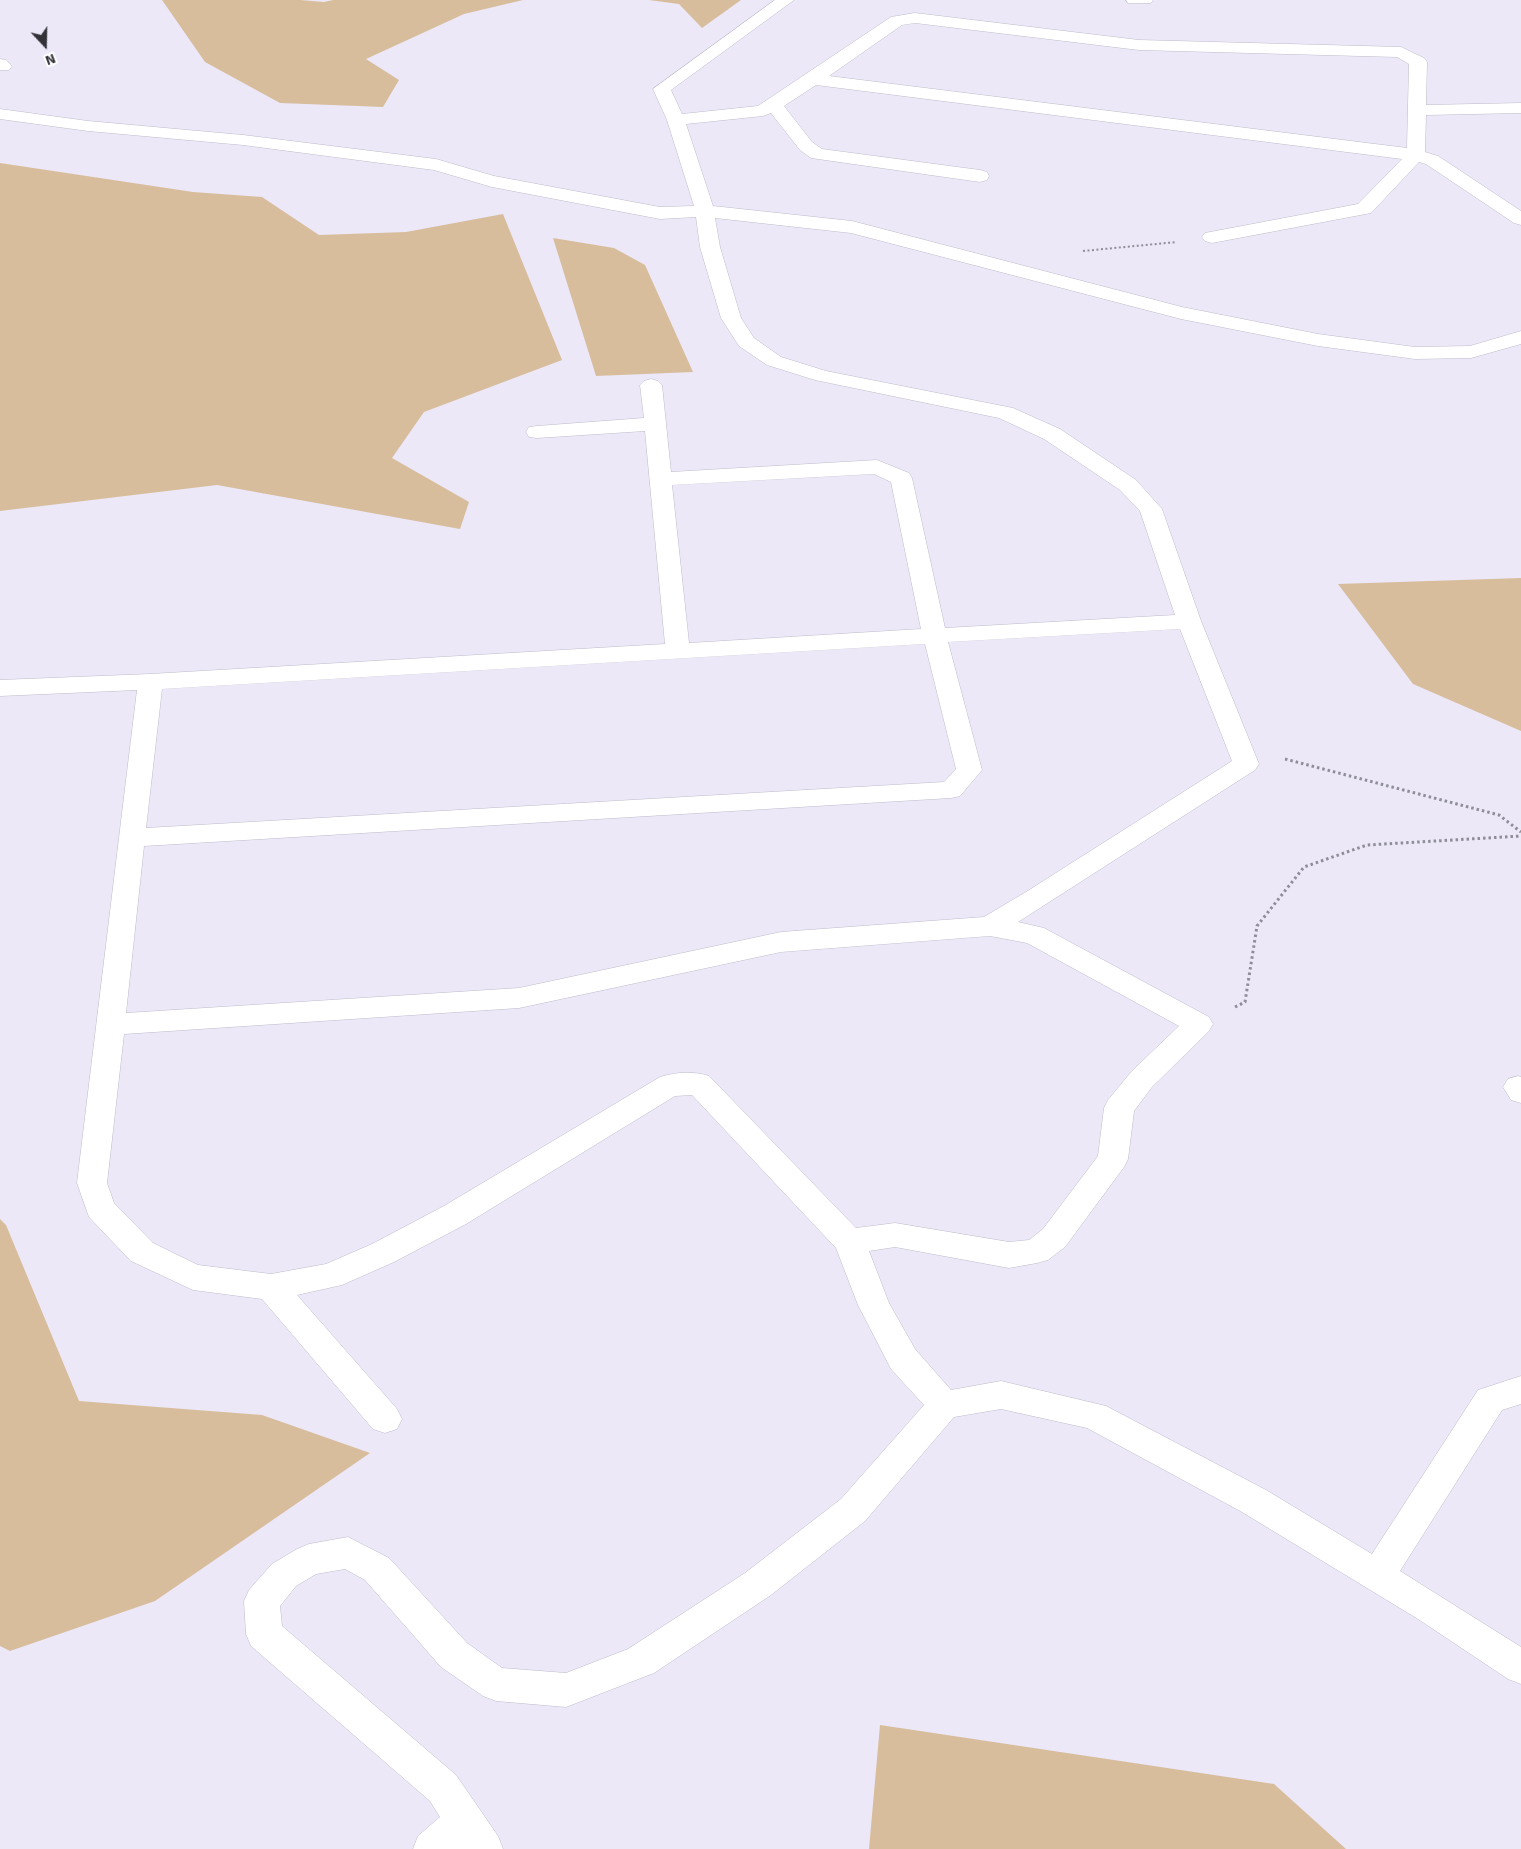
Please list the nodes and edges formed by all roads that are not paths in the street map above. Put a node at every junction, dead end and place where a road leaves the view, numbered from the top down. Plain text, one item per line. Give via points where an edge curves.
1 (786, 0) edge
2 (1134, 0) edge
3 (1145, 0) edge
4 (813, 79) junction
5 (774, 105) junction
6 (1521, 108) edge
7 (1417, 110) junction
8 (0, 114) edge
9 (676, 120) junction
10 (1416, 155) junction
11 (980, 176) dead end
12 (705, 211) junction
13 (1521, 219) edge
14 (1212, 237) dead end
15 (1521, 337) edge
16 (651, 385) dead end
17 (655, 424) junction
18 (537, 432) dead end
19 (660, 479) junction
20 (1189, 622) junction
21 (935, 637) junction
22 (678, 651) junction
23 (150, 682) junction
24 (0, 688) edge
25 (132, 838) junction
26 (990, 926) junction
27 (111, 1024) junction
28 (849, 1241) junction
29 (271, 1286) junction
30 (1521, 1390) edge
31 (944, 1405) junction
32 (385, 1418) dead end
33 (1377, 1576) junction
34 (1521, 1667) edge
35 (475, 1835) edge
36 (432, 1849) edge

1 - 9 street via 662,89
2 - 3 street
4 - 5 street
4 - 7 street via 897,21 915,18 1139,45 1401,52 1418,62
4 - 10 street
5 - 9 street via 763,111
5 - 11 street via 806,146 817,154
6 - 7 street
7 - 10 street
8 - 12 street via 436,165 492,181 660,213
9 - 12 street
10 - 13 street via 1432,160
10 - 14 street via 1364,209
12 - 15 street via 852,227 1181,313 1318,340 1415,353 1471,352
12 - 20 street via 710,247 731,318 746,342 774,360 822,376 1005,413 1052,434 1128,486 1151,509
16 - 17 street
17 - 18 street
17 - 19 street
19 - 21 street via 877,467 901,478
19 - 22 street
20 - 21 street
20 - 26 street via 1246,764
21 - 22 street
21 - 25 street via 969,770 951,790
22 - 23 street
23 - 24 street
23 - 25 street
25 - 27 street
26 - 27 street via 781,942 518,998
26 - 28 street via 1034,935 1199,1024 1142,1079 1119,1108 1113,1158 1054,1238 1037,1251 1009,1255 896,1235
27 - 29 street via 92,1183 100,1208 142,1252 193,1277
28 - 29 street via 699,1084 670,1084 455,1216 383,1253 331,1276
28 - 31 street via 874,1305 903,1359
29 - 32 street
30 - 33 street via 1490,1400
31 - 33 street via 1001,1395 1094,1416 1254,1501
31 - 35 street via 853,1510 758,1584 641,1660 566,1690 496,1684 454,1655 377,1569 348,1553 309,1560 284,1575 262,1601 264,1634 444,1788
33 - 34 street
35 - 36 street

